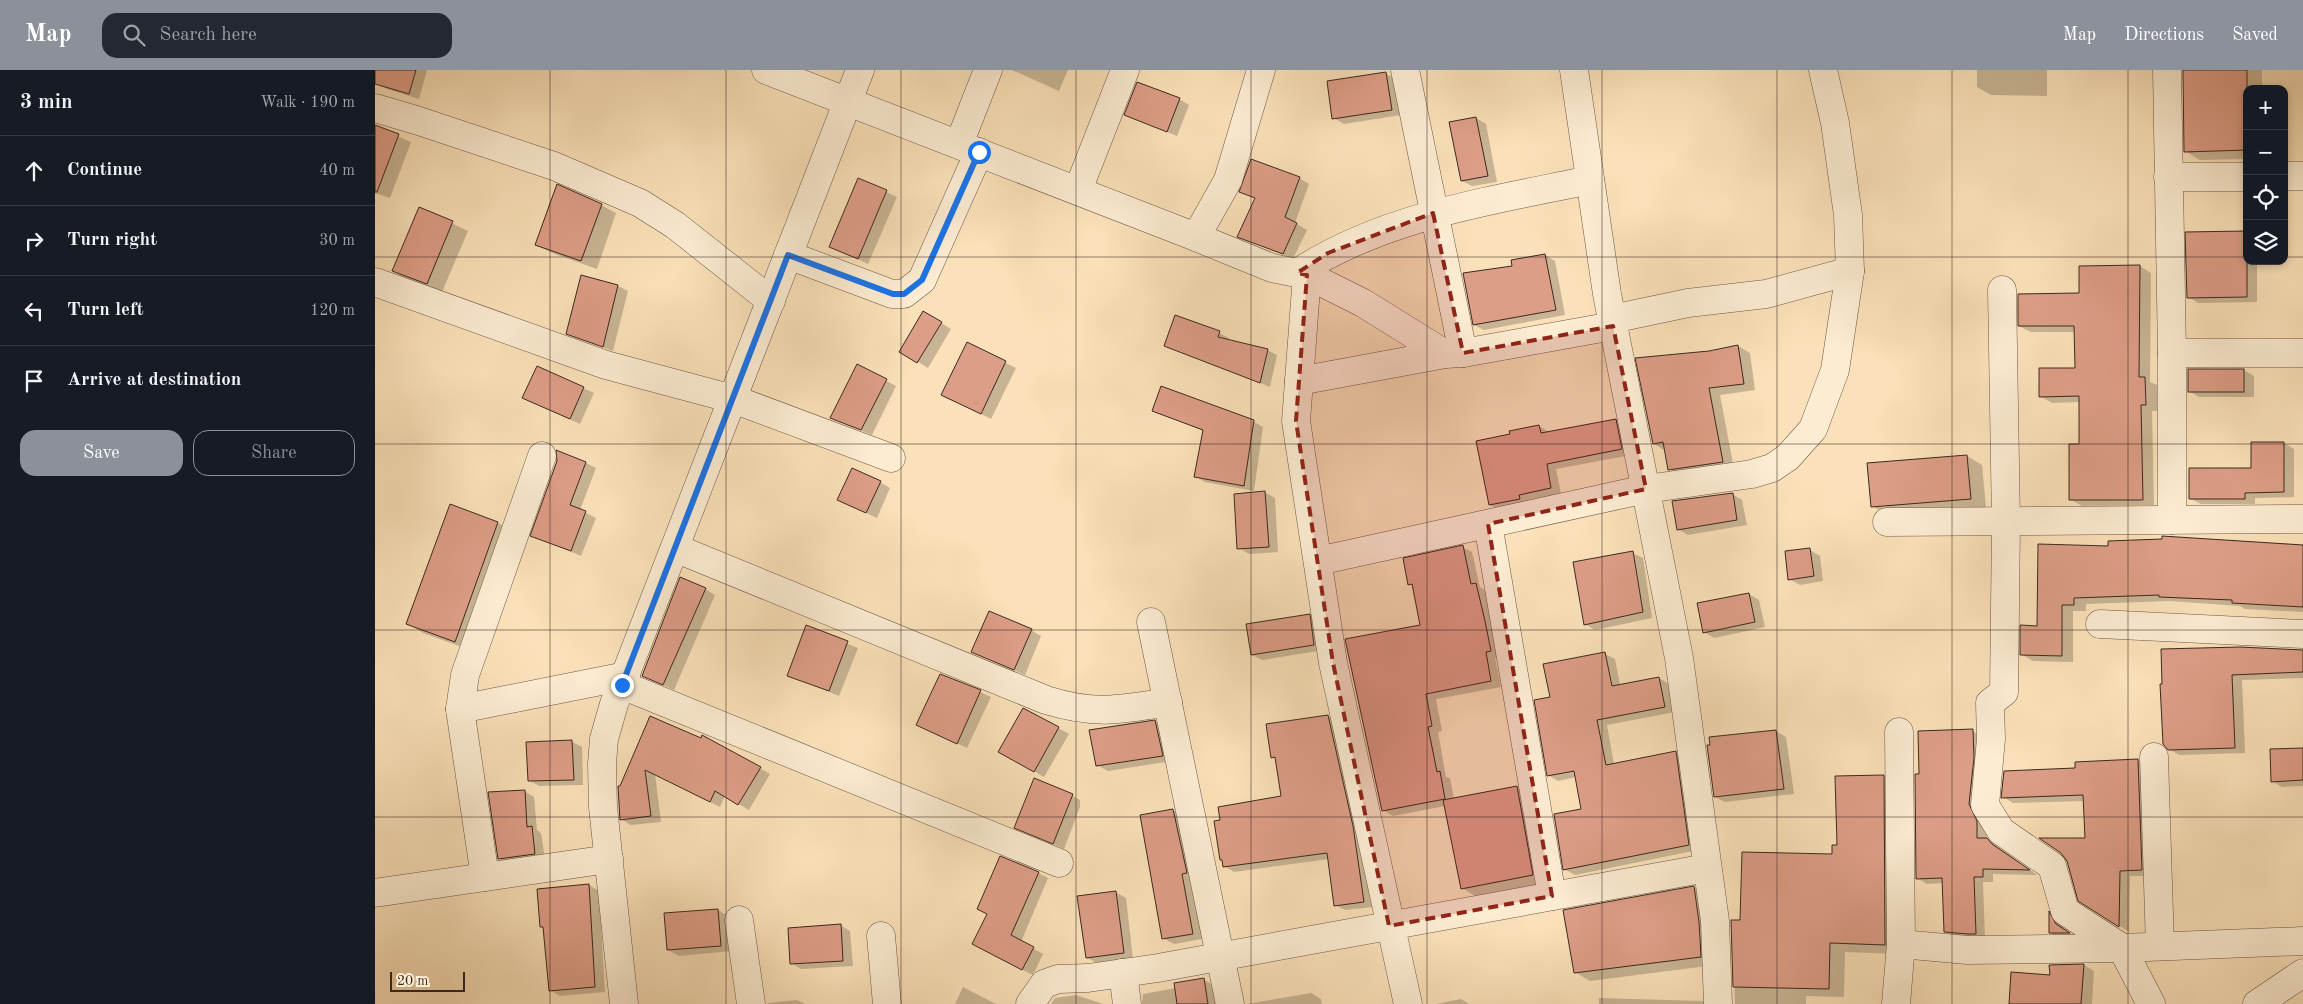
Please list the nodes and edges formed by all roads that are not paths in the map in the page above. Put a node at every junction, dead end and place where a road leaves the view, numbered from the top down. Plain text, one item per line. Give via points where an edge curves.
1 (766, 70) edge
2 (860, 70) edge
3 (988, 70) edge
4 (1125, 70) edge
5 (1261, 70) edge
6 (1405, 70) edge
7 (1574, 70) edge
8 (1823, 70) edge
9 (2167, 70) edge
10 (847, 102) junction
11 (375, 108) edge
12 (969, 148) junction
13 (2288, 176) edge
14 (2303, 176) edge
15 (2168, 177) junction
16 (2243, 177) edge
17 (1590, 180) junction
18 (1078, 190) junction
19 (1433, 213) junction
20 (1196, 237) junction
21 (788, 255) junction
22 (1850, 271) junction
23 (1302, 274) junction
24 (375, 282) edge
25 (2002, 290) dead end
26 (771, 301) junction
27 (1613, 323) junction
28 (1454, 353) junction
29 (2172, 353) junction
30 (2303, 353) edge
31 (1299, 381) junction
32 (733, 399) junction
33 (542, 456) dead end
34 (891, 458) dead end
35 (1646, 489) junction
36 (2172, 520) junction
37 (2303, 520) edge
38 (1887, 522) dead end
39 (2006, 522) junction
40 (1488, 524) junction
41 (675, 548) junction
42 (1318, 561) junction
43 (1151, 622) dead end
44 (2100, 624) dead end
45 (2303, 634) edge
46 (624, 681) junction
47 (1168, 702) junction
48 (460, 709) junction
49 (1899, 732) dead end
50 (2154, 757) dead end
51 (609, 859) junction
52 (1059, 864) dead end
53 (1707, 868) junction
54 (485, 877) junction
55 (375, 893) edge
56 (1551, 896) junction
57 (739, 920) dead end
58 (1389, 926) junction
59 (881, 936) dead end
60 (2303, 941) edge
61 (1901, 944) junction
62 (2161, 946) junction
63 (2122, 948) junction
64 (1220, 956) junction
65 (1123, 973) junction
66 (2303, 973) edge
67 (624, 1004) edge
68 (751, 1004) edge
69 (887, 1004) edge
70 (1030, 1004) edge
71 (1127, 1004) edge
72 (1230, 1004) edge
73 (1408, 1004) edge
74 (1718, 1004) edge
75 (1896, 1004) edge
76 (2151, 1004) edge
77 (2257, 1004) edge

1 - 10 street
2 - 10 street
3 - 12 street
4 - 18 street
5 - 20 street via 1228,180
6 - 19 street
7 - 17 street
8 - 22 street via 1835,123 1848,215
9 - 15 street
10 - 12 street
10 - 21 street
11 - 26 street via 553,166 640,203 675,225
12 - 18 street
12 - 21 street via 922,280 904,294 893,294
13 - 14 street
15 - 16 street
15 - 29 street
17 - 19 street
17 - 27 street
18 - 20 street
19 - 23 street via 1328,253
19 - 28 street
20 - 23 street via 1272,268
21 - 26 street
22 - 27 street via 1766,294 1688,303
22 - 35 street via 1835,370 1813,429 1788,457 1753,474
23 - 28 street
23 - 31 street
24 - 32 street via 606,365
25 - 39 street
26 - 32 street
27 - 28 street
27 - 35 street
28 - 31 street
29 - 30 street
29 - 36 street
31 - 42 street via 1297,421
32 - 34 street
32 - 41 street
33 - 48 street via 465,675
35 - 40 street
35 - 53 street via 1679,658
36 - 37 street
36 - 39 street
38 - 39 street
39 - 63 street via 2004,692 1990,702 1991,739 1985,805 2001,831 2052,866 2065,911
40 - 42 street
40 - 56 street
41 - 46 street
41 - 47 street via 1046,700 1072,708 1109,711
42 - 58 street via 1333,663
43 - 47 street
44 - 45 street
46 - 48 street
46 - 51 street via 604,739 603,807
46 - 52 street
47 - 64 street
48 - 54 street
49 - 61 street
50 - 62 street
51 - 54 street
51 - 67 street
53 - 56 street
53 - 74 street via 1715,921
54 - 55 street
56 - 58 street
57 - 68 street
58 - 64 street
58 - 73 street
59 - 69 street
60 - 62 street
61 - 63 street via 1967,950
61 - 75 street
62 - 63 street
63 - 76 street
64 - 65 street
64 - 72 street
65 - 70 street via 1058,978 1044,984
65 - 71 street
66 - 77 street

